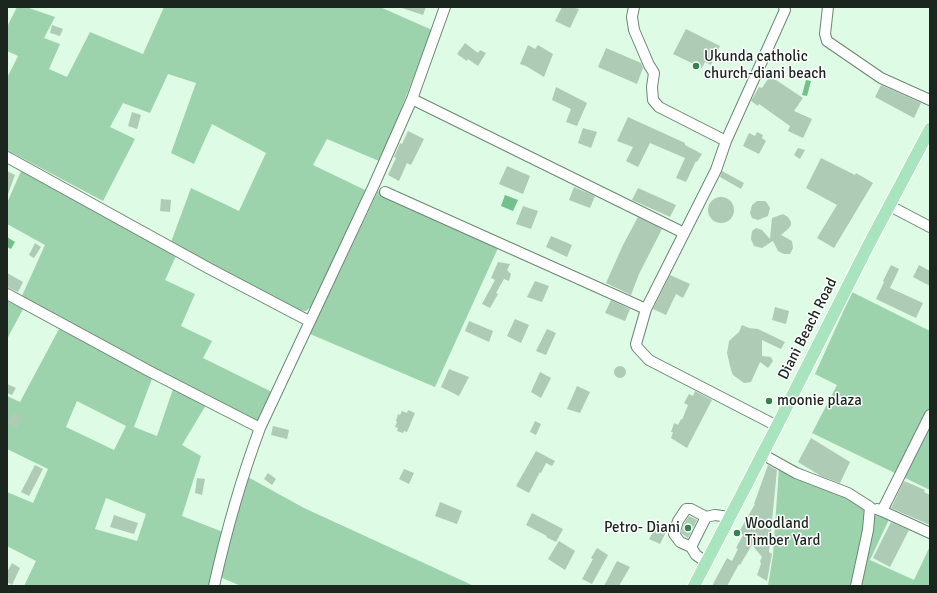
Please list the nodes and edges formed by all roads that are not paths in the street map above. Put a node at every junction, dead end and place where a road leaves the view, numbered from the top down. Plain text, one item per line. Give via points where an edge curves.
1 (445, 7) edge
2 (634, 7) edge
3 (828, 7) edge
4 (785, 8) edge
5 (412, 99) junction
6 (930, 100) edge
7 (930, 130) edge
8 (726, 141) junction
9 (7, 157) edge
10 (385, 192) dead end
11 (890, 206) junction
12 (930, 227) edge
13 (684, 233) junction
14 (7, 294) edge
15 (646, 309) junction
16 (309, 321) junction
17 (930, 415) edge
18 (777, 426) junction
19 (260, 428) junction
20 (762, 454) junction
21 (870, 507) junction
22 (882, 511) junction
23 (729, 517) junction
24 (706, 518) junction
25 (930, 533) edge
26 (690, 547) junction
27 (706, 562) junction
28 (214, 586) edge
29 (694, 586) edge
30 (856, 586) edge

1 - 5 street
2 - 8 street via 634,30 654,73 652,100 659,107
3 - 6 street via 825,34 827,41 881,78
4 - 8 street
5 - 13 street
5 - 16 street
7 - 11 main road, Diani Beach Road
8 - 13 street via 716,170
9 - 16 street
10 - 15 street
11 - 12 street
11 - 18 main road, Diani Beach Road
13 - 15 street
14 - 19 street
15 - 18 street via 636,344 649,360
16 - 19 street
17 - 22 street
18 - 20 main road, Diani Beach Road
19 - 28 street via 224,539
20 - 21 street via 796,473 848,494
20 - 23 main road, Diani Beach Road
21 - 22 street
21 - 30 street via 868,530
22 - 25 street
23 - 24 street via 715,515
23 - 27 main road, Diani Beach Road
24 - 26 street
24 - 26 street via 691,509 686,509 678,521 674,534 680,542
26 - 27 street
27 - 29 main road, Diani Beach Road

